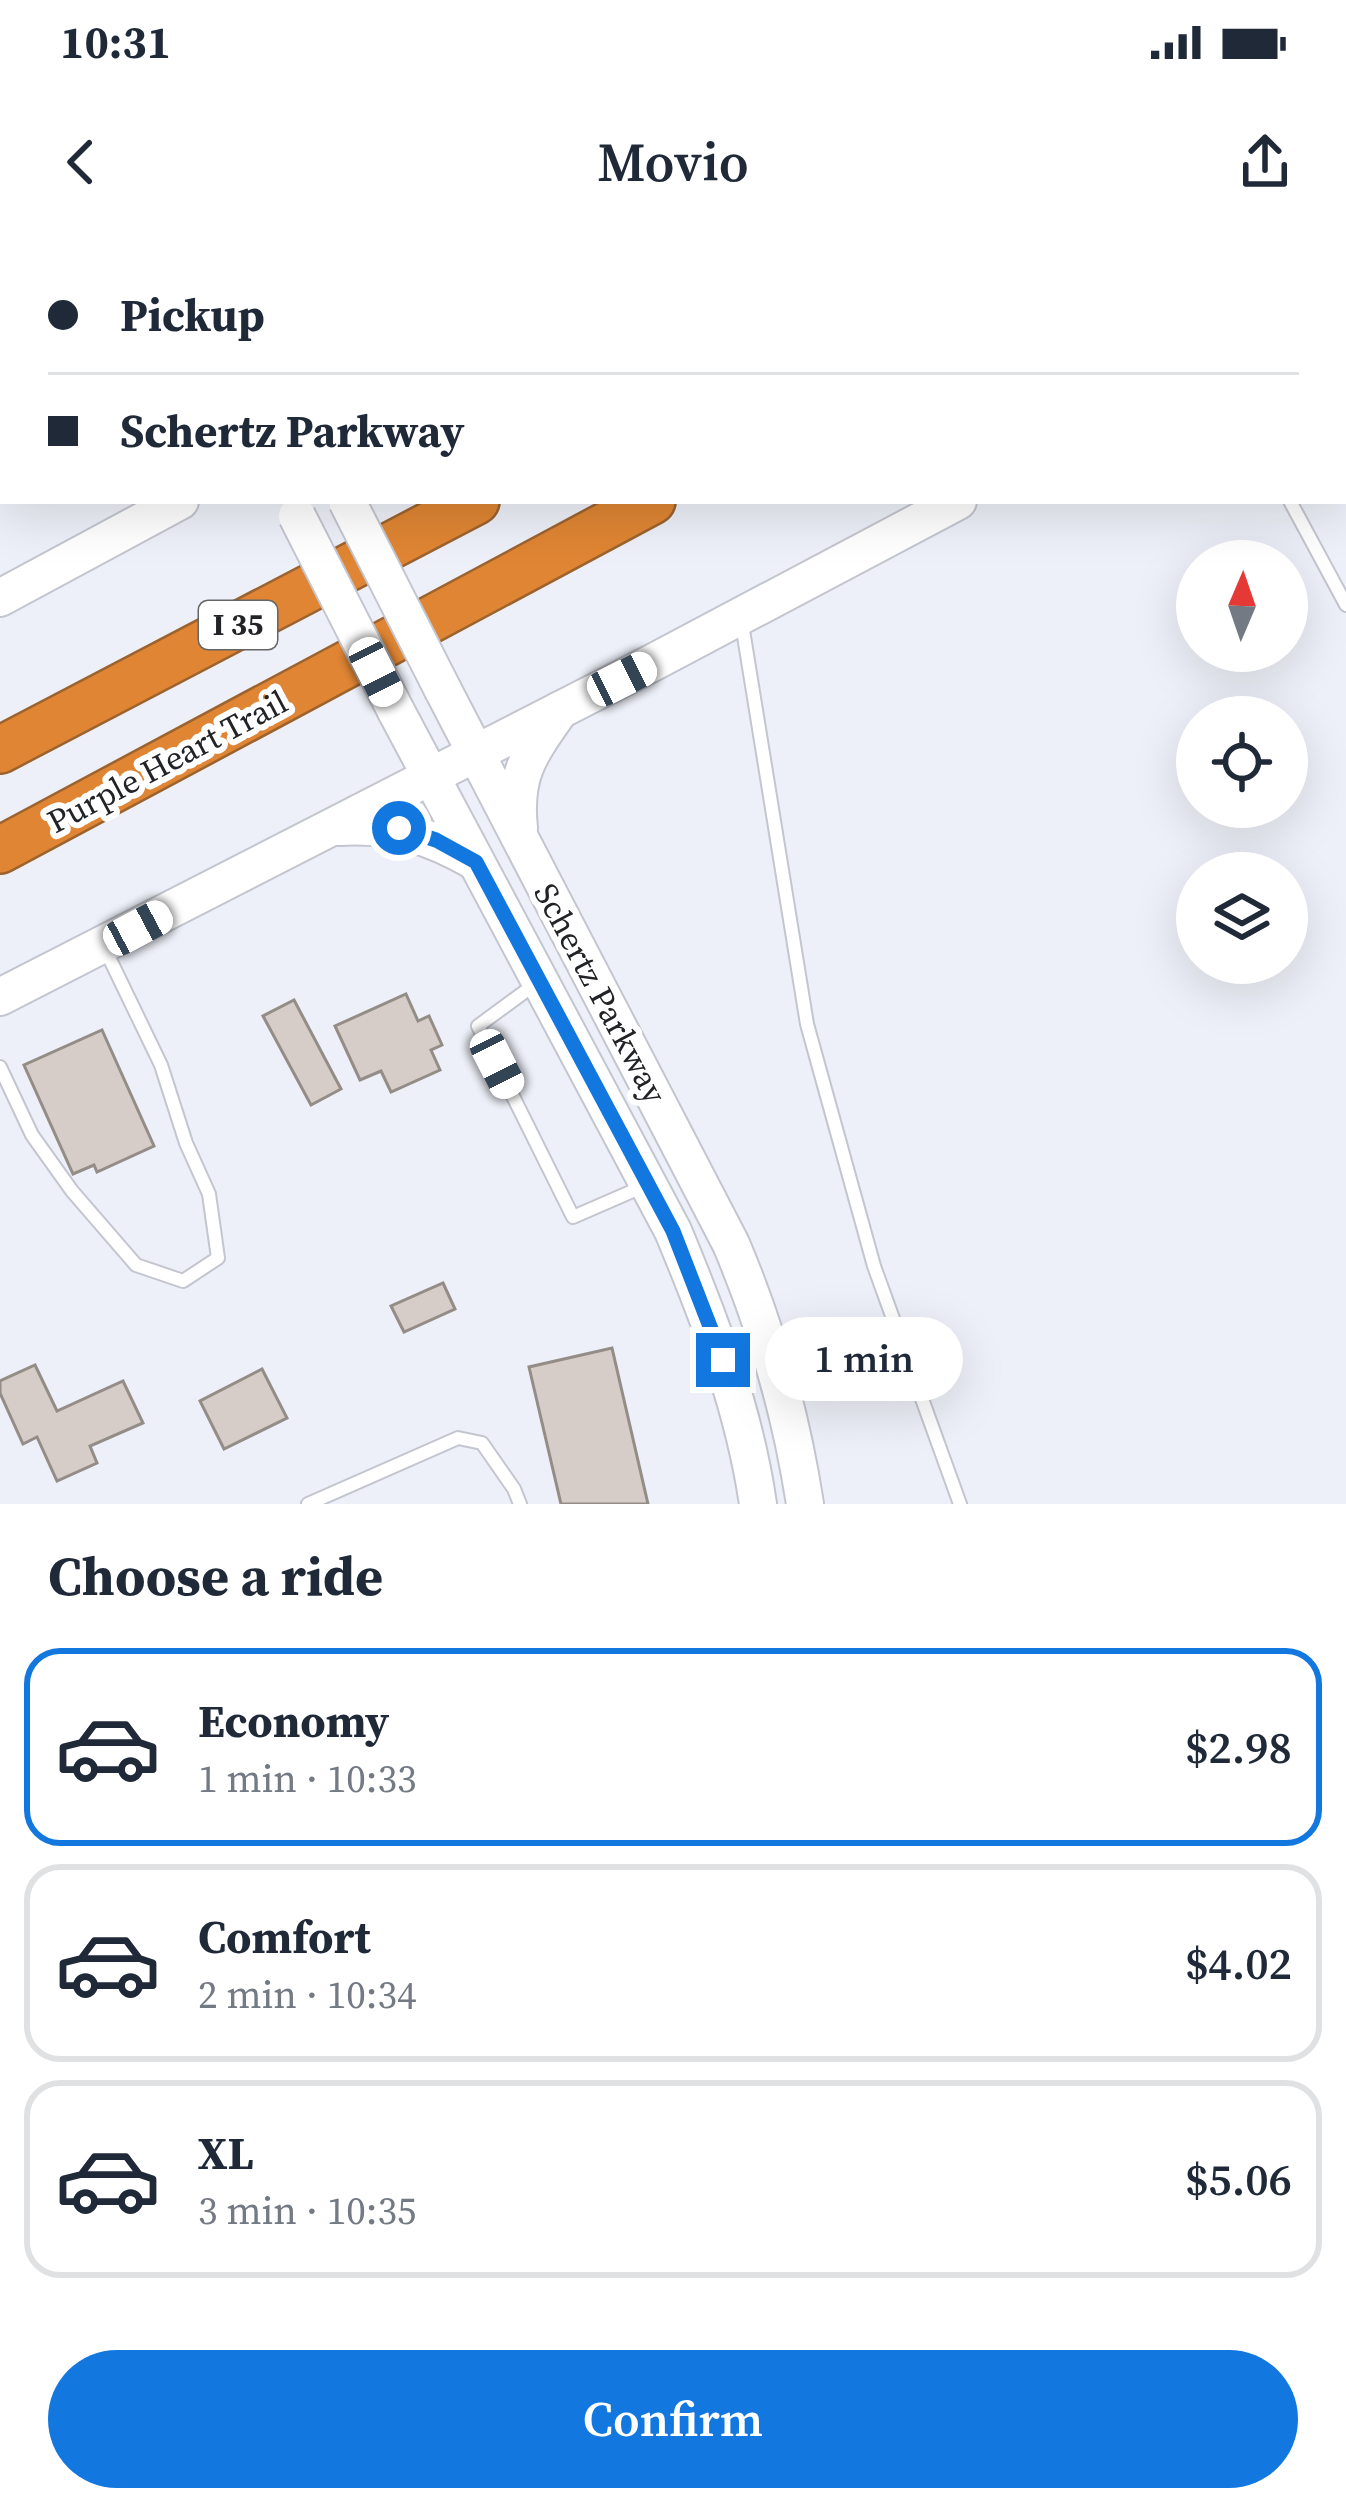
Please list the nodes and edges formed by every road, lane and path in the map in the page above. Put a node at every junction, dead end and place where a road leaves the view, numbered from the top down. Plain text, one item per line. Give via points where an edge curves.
1 (173, 504) edge
2 (349, 504) edge
3 (470, 504) edge
4 (646, 504) edge
5 (952, 504) edge
6 (1292, 504) edge
7 (293, 509) edge
8 (0, 598) edge
9 (1346, 605) edge
10 (741, 617) junction
11 (561, 709) junction
12 (0, 750) edge
13 (474, 752) junction
14 (430, 775) junction
15 (329, 827) junction
16 (520, 838) junction
17 (0, 850) edge
18 (476, 862) junction
19 (104, 946) junction
20 (539, 981) junction
21 (0, 997) edge
22 (0, 1067) edge
23 (648, 1184) junction
24 (308, 1504) edge
25 (520, 1504) edge
26 (758, 1504) edge
27 (805, 1504) edge
28 (960, 1504) edge

1 - 8 main road
2 - 13 main road, Schertz Parkway, bridge
3 - 12 highway, I 35
4 - 17 highway, Purple Heart Trail / I 35
5 - 10 main road
6 - 9 lane
7 - 14 main road, Schertz Parkway, bridge
10 - 11 main road
10 - 28 lane via 807,1024 874,1266
11 - 13 main road
11 - 16 main road via 523,767 515,794
13 - 14 main road
13 - 16 main road, Schertz Parkway
14 - 15 main road
14 - 18 main road, Schertz Parkway
15 - 18 main road via 399,828
15 - 19 main road
16 - 27 main road, Schertz Parkway via 763,1318
18 - 20 main road, Schertz Parkway
19 - 21 main road
19 - 22 lane via 161,1065 209,1194 218,1258 184,1281 136,1265 32,1135
20 - 23 main road, Schertz Parkway
20 - 23 lane via 478,1026 573,1217
23 - 26 main road, Schertz Parkway via 710,1321
24 - 25 lane via 458,1438 482,1443

